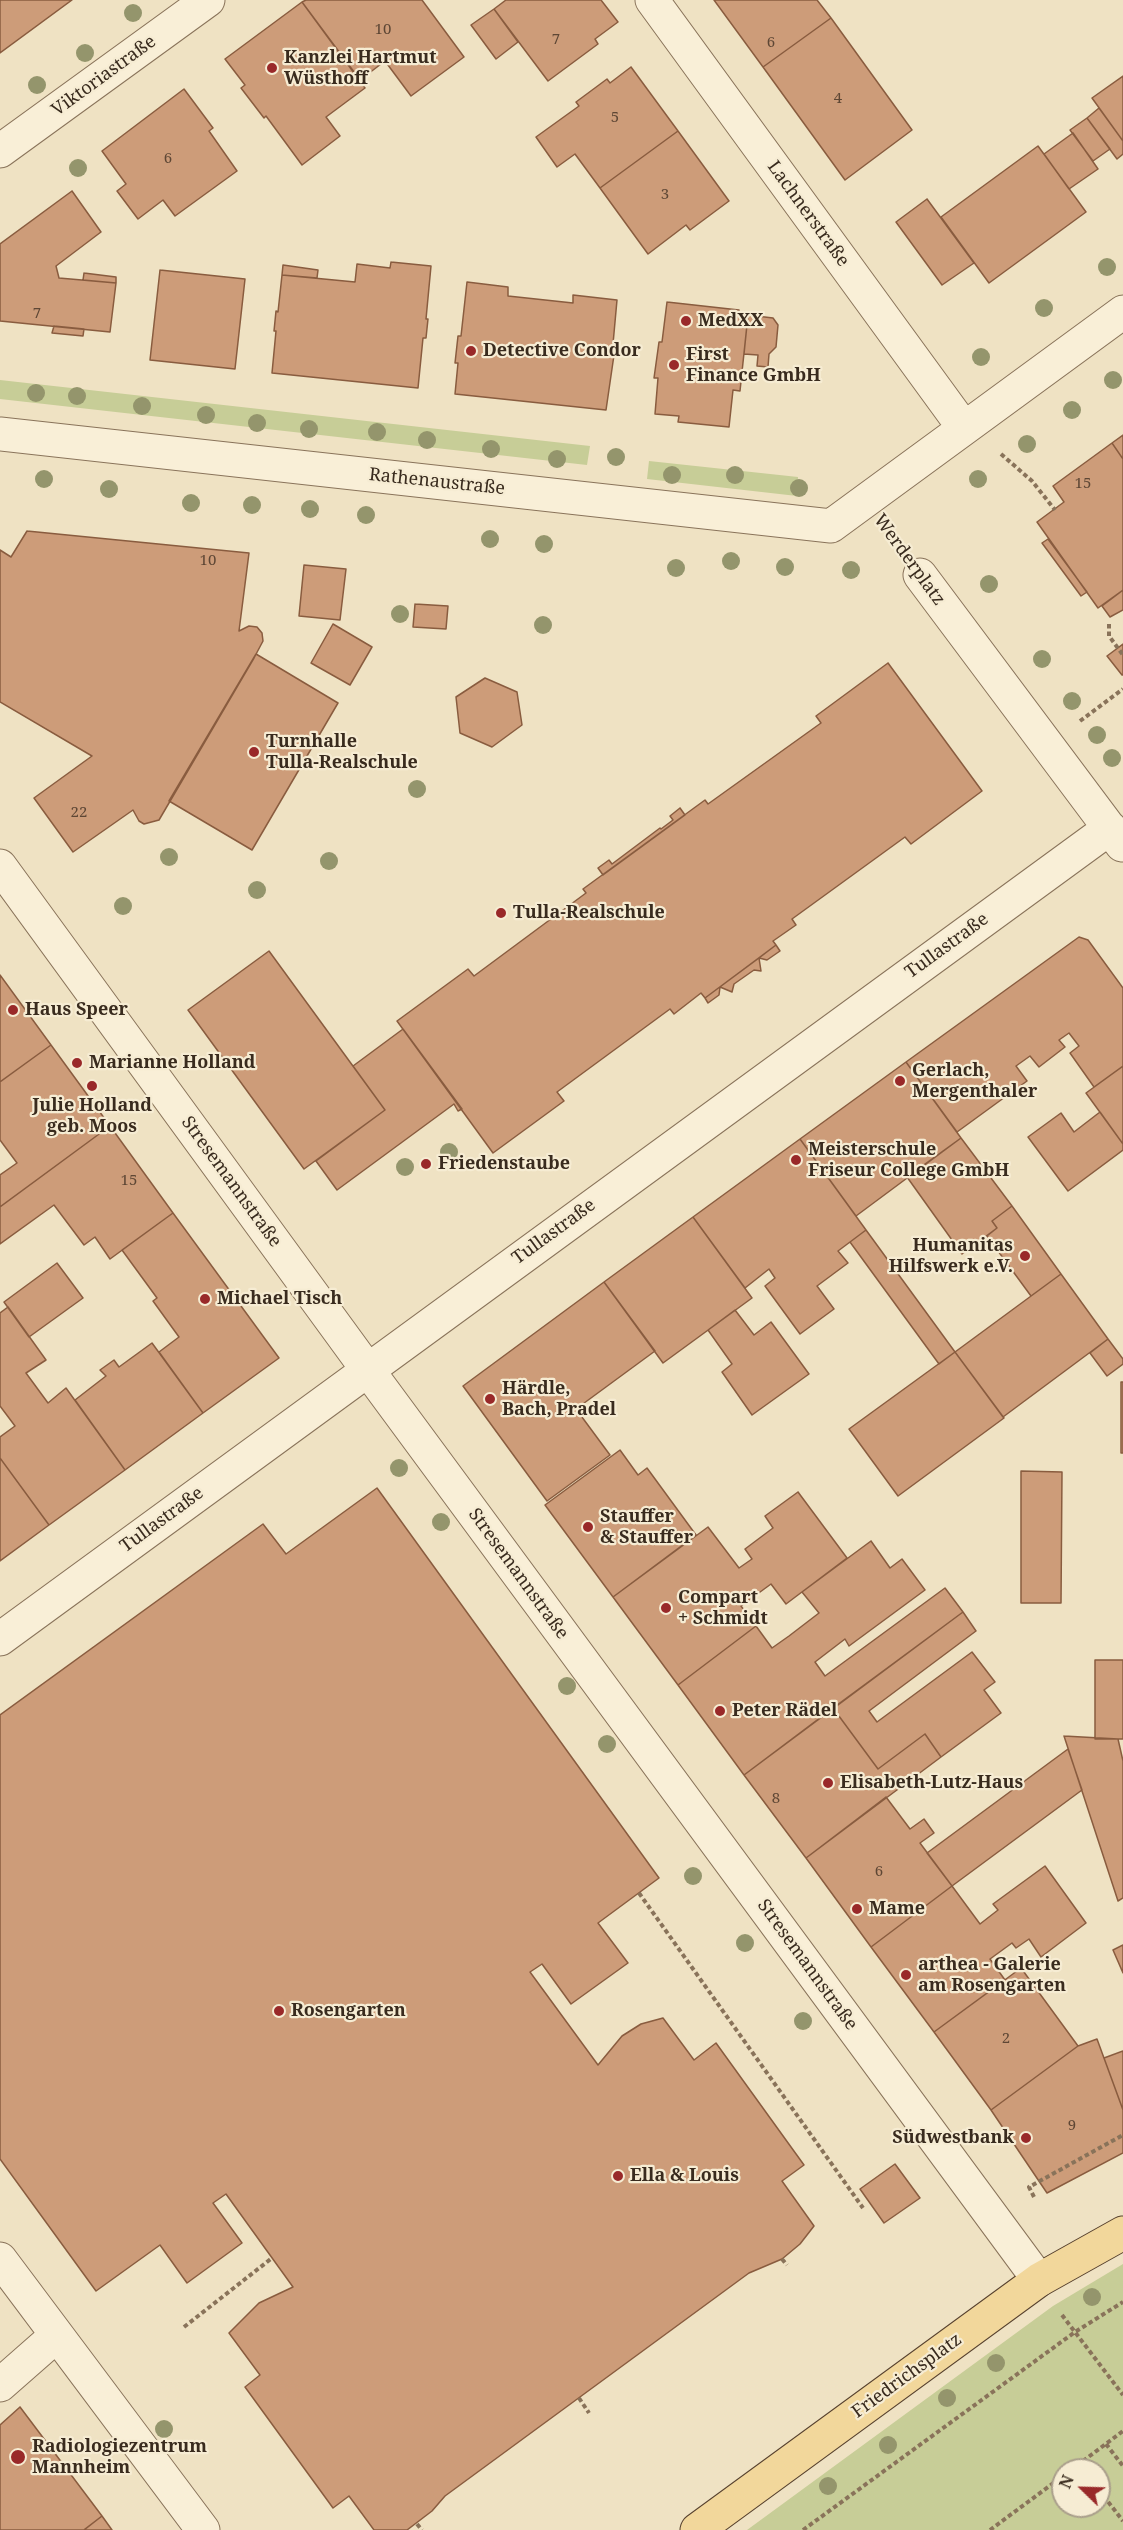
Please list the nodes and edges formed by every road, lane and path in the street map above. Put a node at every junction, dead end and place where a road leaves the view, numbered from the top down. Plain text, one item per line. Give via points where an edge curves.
1 (207, 0) edge
2 (652, 0) edge
3 (0, 151) edge
4 (1123, 312) edge
5 (964, 428) junction
6 (0, 434) edge
7 (866, 500) joint
8 (1054, 510) dead end
9 (920, 575) dead end
10 (1109, 624) dead end
11 (1123, 655) edge
12 (1123, 689) edge
13 (1049, 744) junction
14 (1116, 837) edge
15 (0, 866) edge
16 (367, 1369) junction
17 (0, 1639) edge
18 (639, 1893) dead end
19 (1123, 2135) edge
20 (1039, 2180) dead end
21 (863, 2208) dead end
22 (1123, 2233) edge
23 (272, 2258) dead end
24 (0, 2259) edge
25 (782, 2259) dead end
26 (787, 2265) dead end
27 (1039, 2280) junction
28 (1123, 2302) edge
29 (184, 2327) dead end
30 (1075, 2332) junction
31 (57, 2335) junction
32 (0, 2385) edge
33 (1123, 2395) edge
34 (579, 2398) dead end
35 (589, 2413) dead end
36 (1123, 2430) edge
37 (1106, 2444) junction
38 (1087, 2458) edge
39 (1123, 2466) edge
40 (1051, 2485) edge
41 (1111, 2506) edge
42 (1123, 2521) edge
43 (417, 2524) dead end
44 (203, 2530) edge
45 (422, 2530) edge
46 (697, 2530) edge
47 (803, 2530) edge
48 (990, 2530) edge

1 - 3 street, Viktoriastraße
2 - 5 street, Lachnerstraße
4 - 5 street, Werderplatz
5 - 7 street, Werderplatz
5 - 8 path via 1032,480
6 - 7 street, Rathenaustraße via 831,526
9 - 13 street, Werderplatz
10 - 11 path via 1109,636
12 - 13 path
13 - 14 street, Werderplatz
14 - 16 street, Tullastraße
15 - 16 street, Stresemannstraße
16 - 17 street, Tullastraße
16 - 27 street, Stresemannstraße
18 - 21 path
19 - 20 path
22 - 27 main road, Friedrichsplatz
23 - 29 path
24 - 31 street
25 - 26 path
27 - 46 main road, Friedrichsplatz
28 - 30 path
30 - 33 path
30 - 47 path
31 - 32 street
31 - 44 street
34 - 35 path
36 - 37 path
37 - 38 path
37 - 39 path
40 - 48 path
41 - 42 path
43 - 45 path

